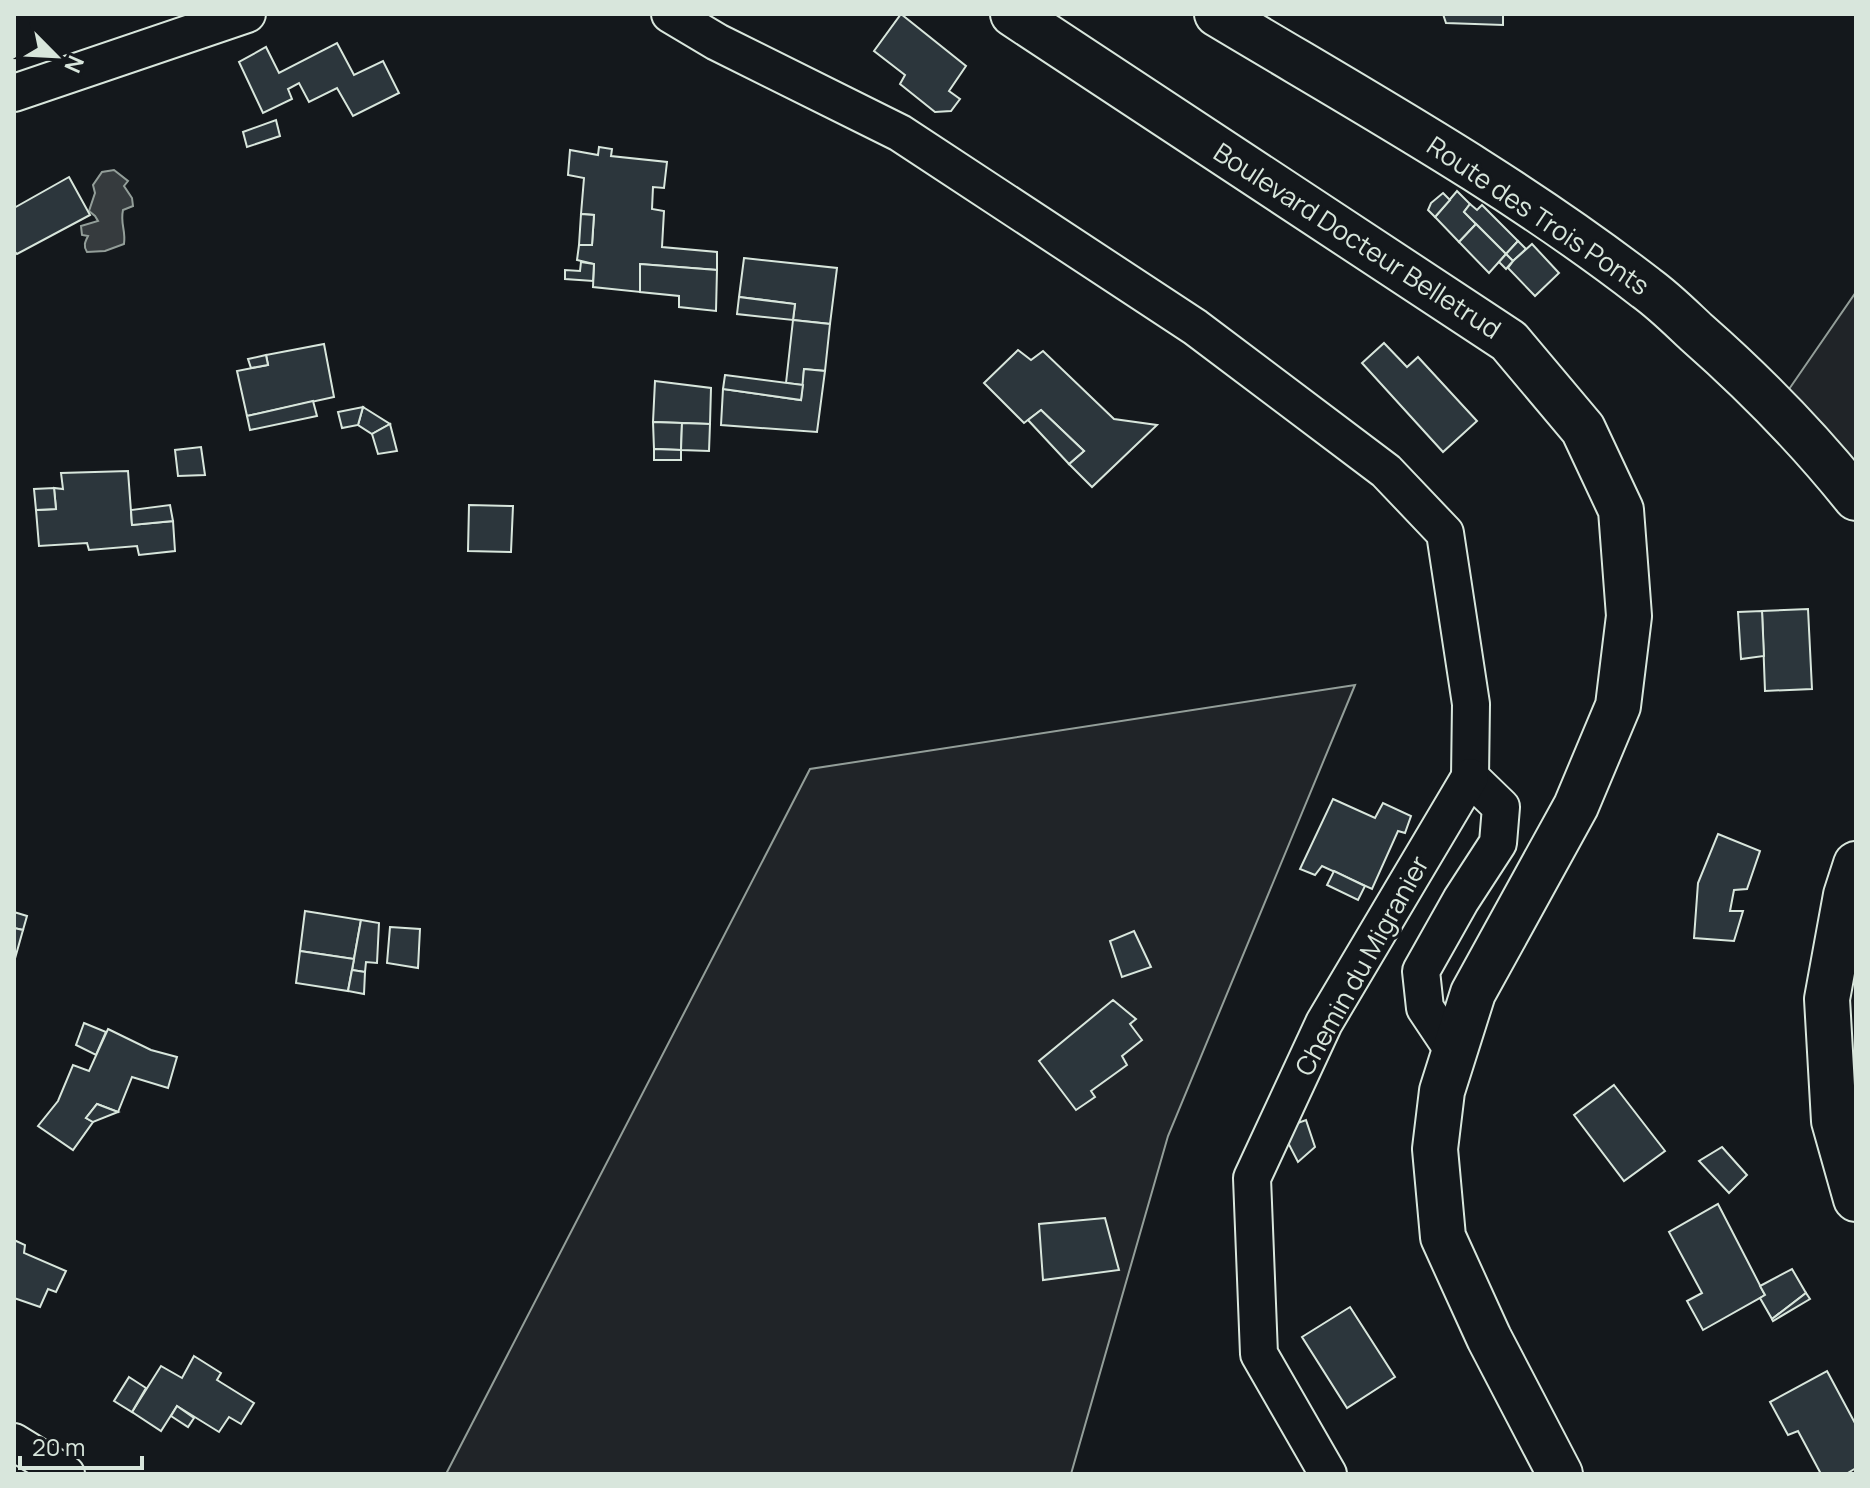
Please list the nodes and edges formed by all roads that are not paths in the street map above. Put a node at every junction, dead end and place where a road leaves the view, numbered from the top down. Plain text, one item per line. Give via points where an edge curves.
1 (247, 14) edge
2 (670, 14) edge
3 (1013, 14) edge
4 (1217, 14) edge
5 (14, 93) edge
6 (1856, 498) edge
7 (1470, 777) junction
8 (1856, 864) edge
9 (1455, 1053) junction
10 (1856, 1198) edge
11 (14, 1442) edge
12 (66, 1474) edge
13 (1328, 1474) edge
14 (1560, 1474) edge

1 - 5 street
2 - 7 street via 900,133 1195,327 1386,471 1445,533 1471,704
3 - 9 main road, Boulevard Docteur Belletrud via 1509,341 1583,429 1621,510 1629,616 1618,706 1576,806 1473,993
4 - 6 main road, Route des Trois Ponts via 1489,178 1649,290 1733,365
7 - 9 street via 1501,807 1498,843 1421,971 1425,1008
7 - 13 street, Chemin du Migranier via 1324,1023 1252,1178 1259,1354
8 - 10 main road via 1827,999 1834,1121
9 - 14 main road, Boulevard Docteur Belletrud via 1442,1091 1435,1149 1443,1237
11 - 12 street

